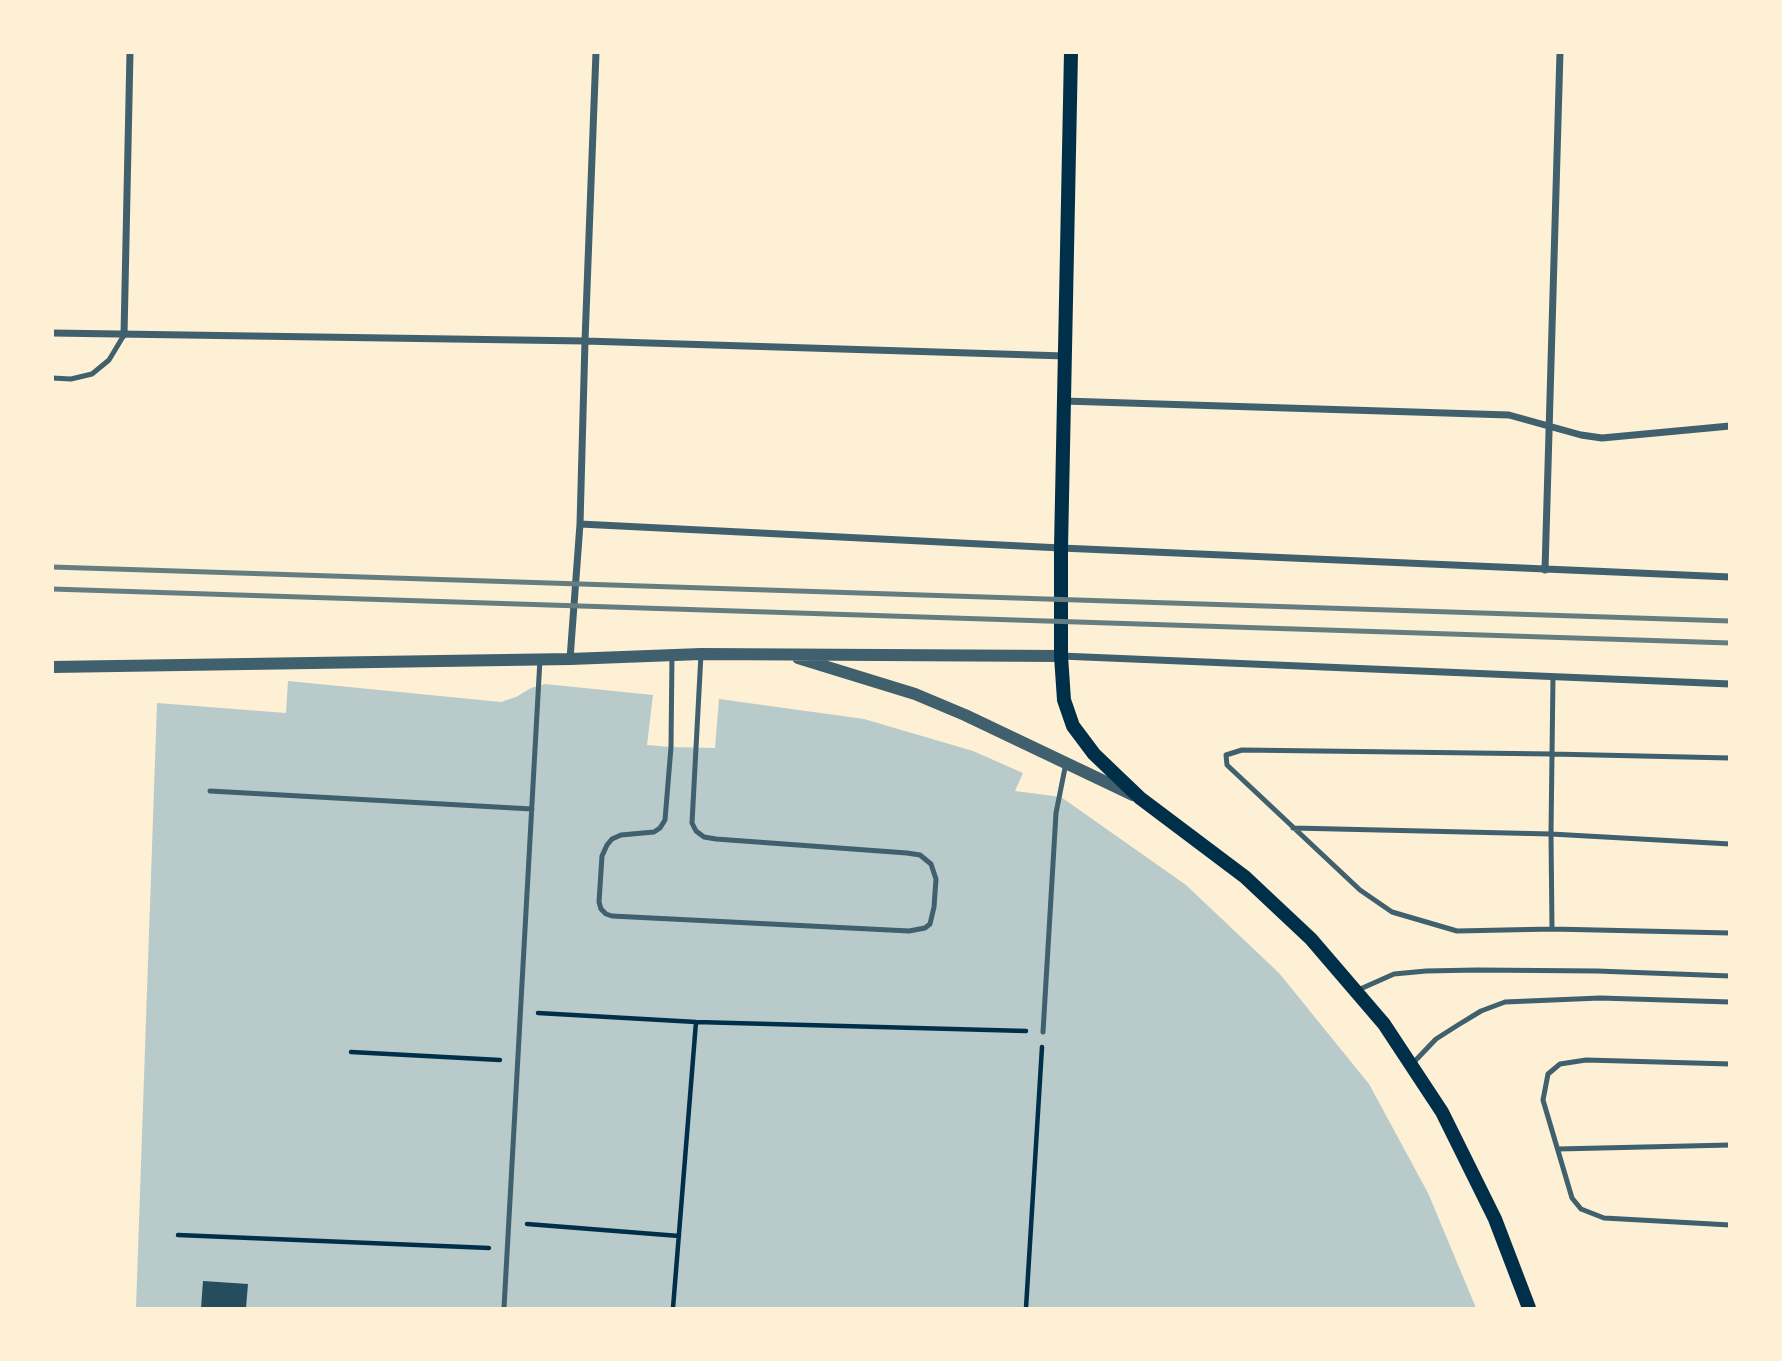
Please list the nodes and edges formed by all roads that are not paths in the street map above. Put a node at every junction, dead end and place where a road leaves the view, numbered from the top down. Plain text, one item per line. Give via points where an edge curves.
1 (130, 52) edge
2 (596, 52) edge
3 (1070, 52) edge
4 (1560, 52) edge
5 (52, 333) edge
6 (124, 335) junction
7 (584, 341) junction
8 (1065, 356) junction
9 (52, 378) edge
10 (1063, 401) junction
11 (1730, 426) edge
12 (1550, 427) junction
13 (580, 524) junction
14 (1061, 548) junction
15 (1545, 569) junction
16 (1730, 578) edge
17 (701, 654) junction
18 (784, 654) junction
19 (672, 655) junction
20 (1061, 656) junction
21 (540, 659) junction
22 (570, 659) junction
23 (52, 667) edge
24 (1553, 677) junction
25 (1730, 684) edge
26 (1552, 754) junction
27 (1730, 758) edge
28 (1066, 763) junction
29 (210, 791) dead end
30 (1140, 798) junction
31 (532, 809) junction
32 (1293, 828) junction
33 (1551, 834) junction
34 (1730, 844) edge
35 (1552, 929) junction
36 (1730, 933) edge
37 (1730, 976) edge
38 (1355, 991) junction
39 (1730, 1002) edge
40 (1043, 1032) road end
41 (1730, 1064) edge
42 (1411, 1065) junction
43 (1730, 1145) edge
44 (1558, 1149) junction
45 (1730, 1225) edge
46 (505, 1308) edge
47 (1529, 1308) edge

1 - 6 street
2 - 7 street
3 - 8 main road
4 - 12 street
5 - 6 street
6 - 7 street
6 - 9 lane via 109,360 92,374
7 - 8 street
7 - 13 street
8 - 10 main road
10 - 12 street via 1510,415
10 - 14 main road
11 - 12 street via 1602,438
12 - 15 street
13 - 14 street
13 - 22 street
14 - 15 street
14 - 20 main road
15 - 16 street
17 - 18 street
17 - 19 street
17 - 19 lane via 692,823 696,831 716,839 920,855 931,864 936,879 930,924 909,931 612,916 601,909 602,856 607,845 621,835 654,832 665,820
18 - 20 street
18 - 28 street via 915,694
19 - 22 street
20 - 24 street
20 - 30 main road via 1064,700 1073,726 1094,754
21 - 22 street
21 - 23 street
21 - 31 lane
24 - 25 street
24 - 26 lane
26 - 27 lane
26 - 32 lane via 1242,750 1226,755 1227,765
26 - 33 lane
28 - 30 street
28 - 40 lane via 1056,813
29 - 31 lane
30 - 38 main road via 1245,877 1311,939
31 - 46 lane
32 - 33 lane
32 - 35 lane via 1360,890 1392,912 1457,931
33 - 34 lane
33 - 35 lane
35 - 36 lane
37 - 38 lane via 1426,971 1394,974
38 - 42 main road
39 - 42 lane via 1600,998 1505,1002 1447,1032
41 - 44 lane via 1586,1060 1560,1064 1548,1074 1543,1100
42 - 47 main road via 1442,1112 1495,1219
43 - 44 lane
44 - 45 lane via 1572,1198 1581,1209 1604,1218

